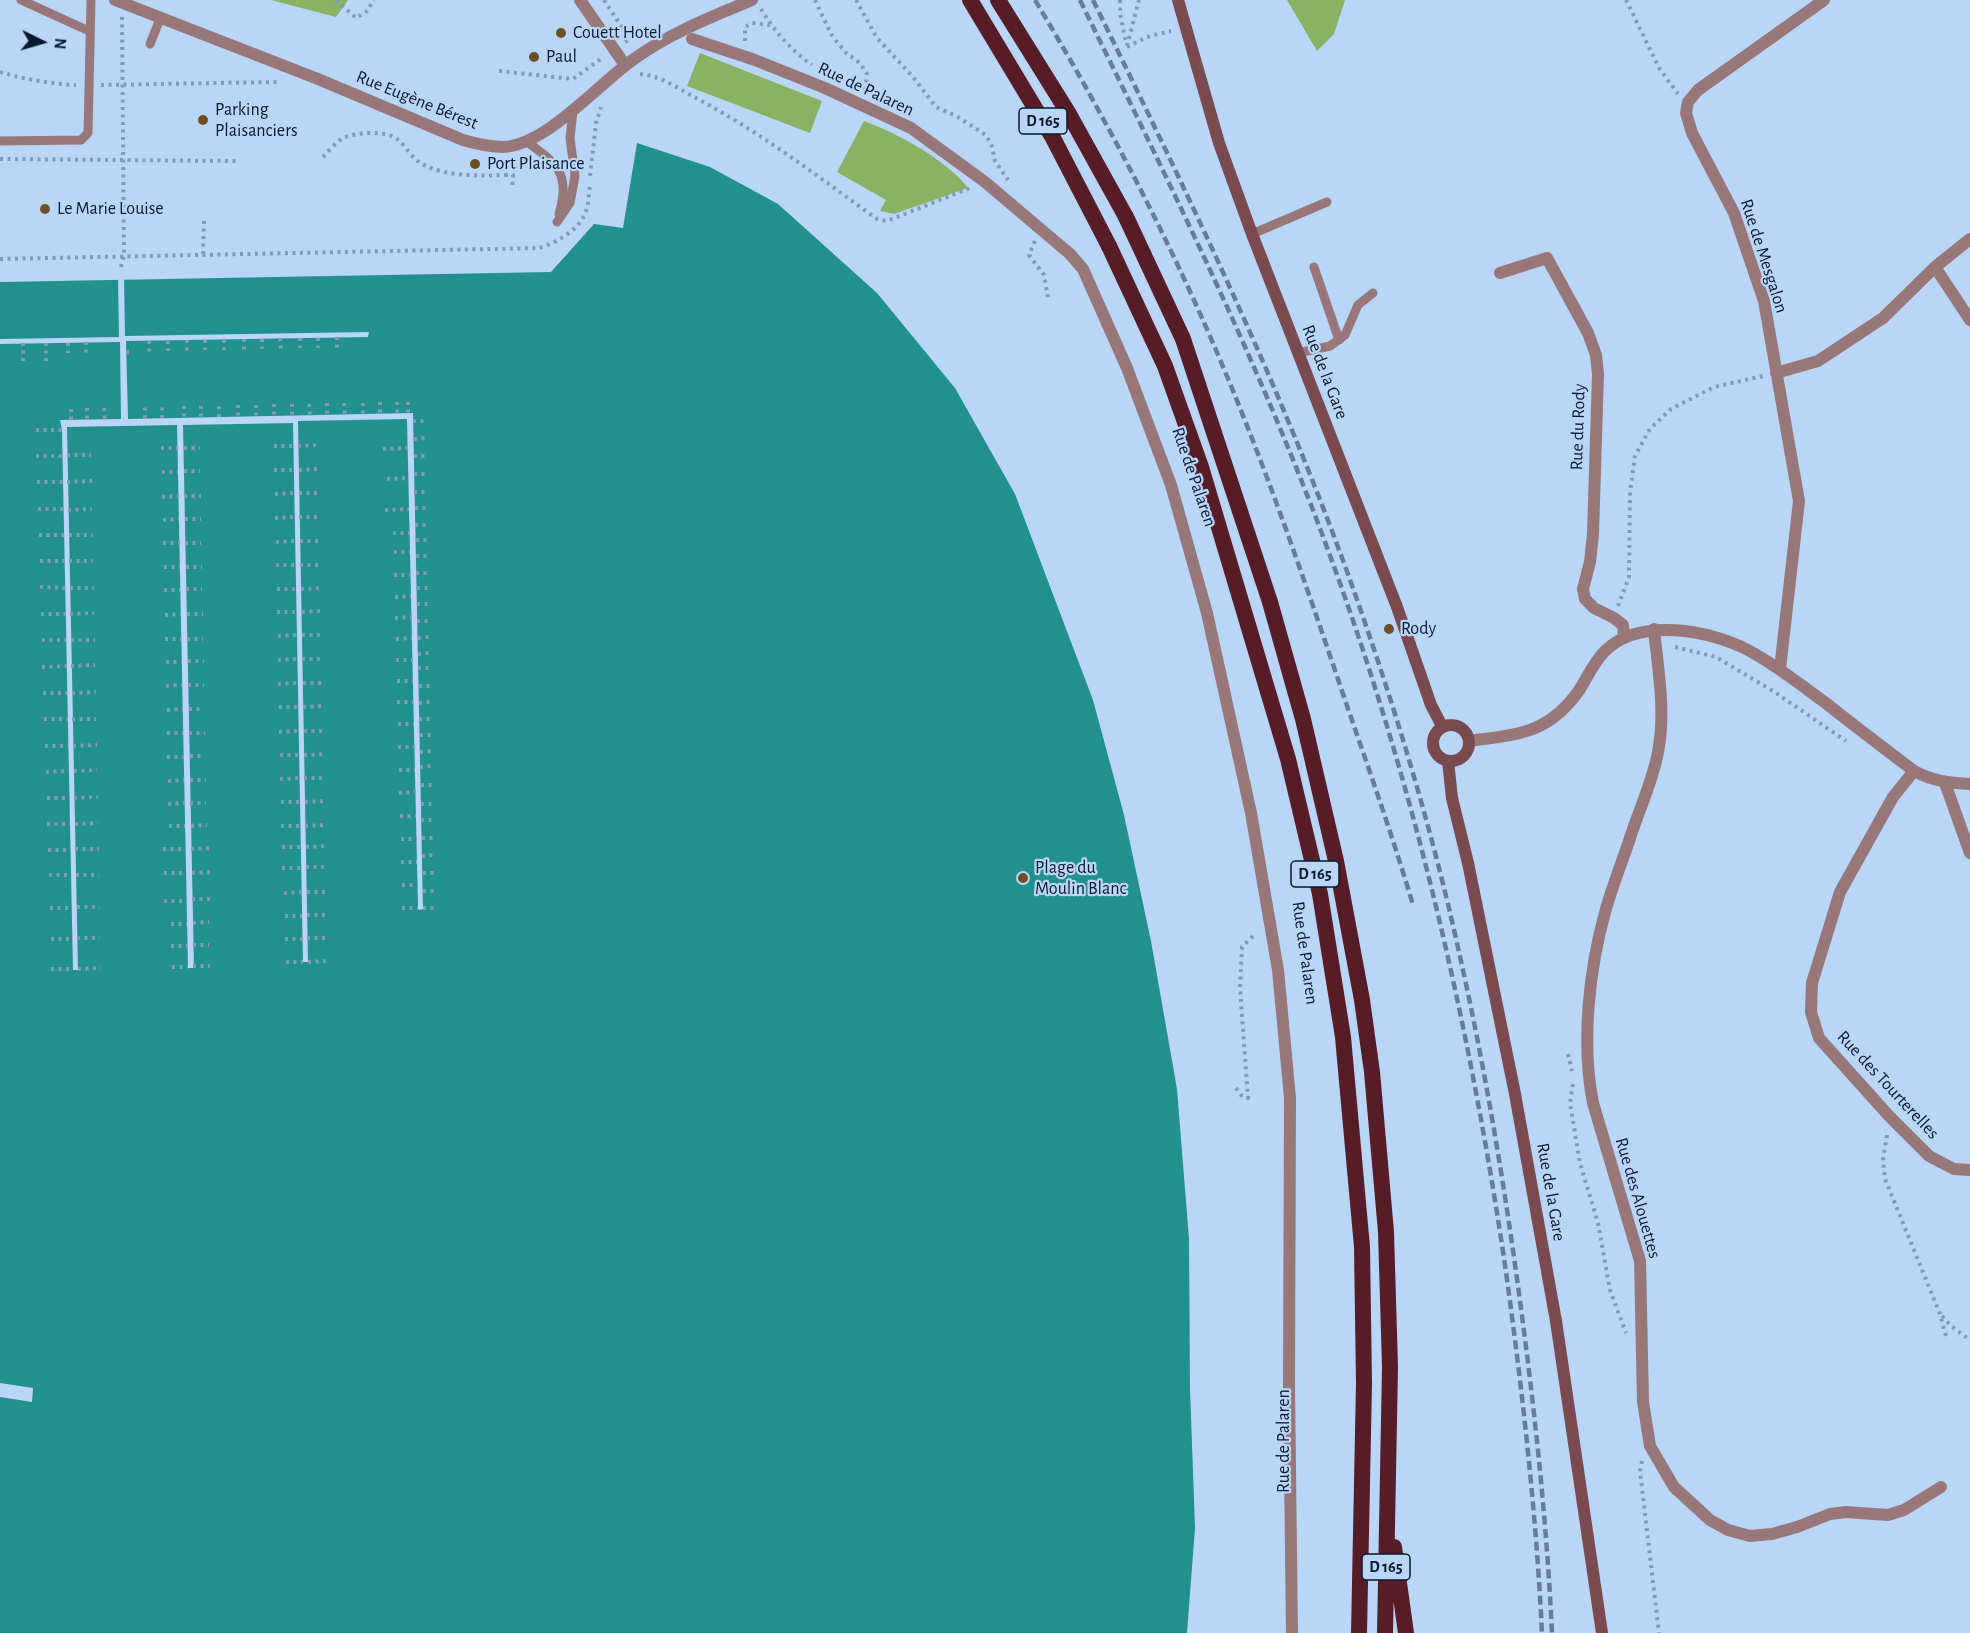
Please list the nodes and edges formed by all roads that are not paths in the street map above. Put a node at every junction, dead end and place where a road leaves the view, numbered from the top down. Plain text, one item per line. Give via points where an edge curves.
1 (21, 0) edge
2 (91, 0) edge
3 (580, 0) edge
4 (754, 0) edge
5 (970, 0) edge
6 (998, 0) edge
7 (1178, 0) edge
8 (1187, 0) edge
9 (1824, 0) edge
10 (120, 2) edge
11 (145, 6) edge
12 (160, 19) junction
13 (1186, 26) junction
14 (89, 31) junction
15 (692, 39) dead end
16 (150, 44) dead end
17 (625, 65) junction
18 (573, 111) junction
19 (0, 141) edge
20 (526, 141) junction
21 (1327, 202) dead end
22 (1252, 234) junction
23 (1970, 239) edge
24 (1314, 267) dead end
25 (1935, 267) junction
26 (1500, 273) dead end
27 (1373, 292) dead end
28 (1970, 320) edge
29 (1339, 340) junction
30 (1298, 353) junction
31 (1776, 373) junction
32 (1654, 629) junction
33 (1624, 638) junction
34 (1780, 669) junction
35 (1442, 726) junction
36 (1469, 741) junction
37 (1448, 761) junction
38 (1914, 771) junction
39 (1945, 783) junction
40 (1970, 784) edge
41 (1970, 853) edge
42 (1970, 1170) edge
43 (1941, 1487) dead end
44 (1387, 1502) junction
45 (1361, 1533) junction
46 (1292, 1633) edge
47 (1348, 1633) edge
48 (1359, 1633) edge
49 (1385, 1633) edge
50 (1406, 1633) edge
51 (1602, 1633) edge

1 - 14 lane
2 - 14 lane
3 - 17 street
4 - 17 street, Rue Eugène Bérest via 686,27
5 - 45 highway, D 165, bridge via 1053,138 1165,366 1201,467 1288,759 1320,894 1343,1037 1362,1247
6 - 44 highway, D 165, bridge via 1069,114 1126,217 1183,339 1270,602 1304,719 1336,861 1372,1072 1386,1232 1390,1367
7 - 13 main road, Rue de la Gare
8 - 13 main road, Rue de la Gare
9 - 31 street, Rue de Mesgalon via 1698,90 1688,102 1686,114 1734,213 1764,301
10 - 11 street, Rue Eugène Bérest
11 - 12 street, Rue Eugène Bérest
12 - 16 lane
12 - 20 street, Rue Eugène Bérest via 463,140 505,147
13 - 22 main road, Rue de la Gare
14 - 19 lane via 88,133 81,140
15 - 46 street, Rue de Palaren via 825,88 910,128 985,182 1083,269 1127,368 1171,485 1207,613 1244,781 1278,970 1290,1098
17 - 18 street, Rue Eugène Bérest
18 - 20 street, Rue Eugène Bérest
18 - 20 lane via 570,138 575,176 570,202 557,222 563,180 558,167
21 - 22 lane
22 - 30 main road, Rue de la Gare
23 - 25 street
24 - 29 lane
25 - 28 street
25 - 31 street via 1883,318 1818,361
26 - 33 street, Rue du Rody via 1547,258 1596,354 1593,534 1583,590 1594,608 1623,625
27 - 29 lane via 1358,305
29 - 30 lane
30 - 35 main road, Rue de la Gare
31 - 34 street, Rue de Mesgalon via 1799,501
32 - 33 street
32 - 34 street via 1717,639 1746,649
32 - 43 street, Rue des Alouettes via 1661,714 1658,754 1603,920 1592,980 1587,1050 1593,1103 1640,1261 1643,1402 1650,1446 1674,1488 1689,1503 1728,1530 1750,1536 1772,1534 1830,1514 1888,1515 1904,1510
33 - 36 street via 1606,649 1567,706 1542,726
34 - 38 street
35 - 36 main road via 1460,726
35 - 37 main road, Rue de la Gare via 1432,742 1439,758
36 - 37 main road via 1463,756
37 - 51 main road, Rue de la Gare via 1452,798 1515,1094 1556,1321
38 - 39 street
38 - 42 street, Rue des Tourterelles via 1893,797 1840,892 1812,983 1811,1012 1819,1038 1929,1156 1954,1169
39 - 40 street
39 - 41 street
44 - 49 highway, D 165
44 - 50 highway
45 - 47 highway
45 - 48 highway, D 165

